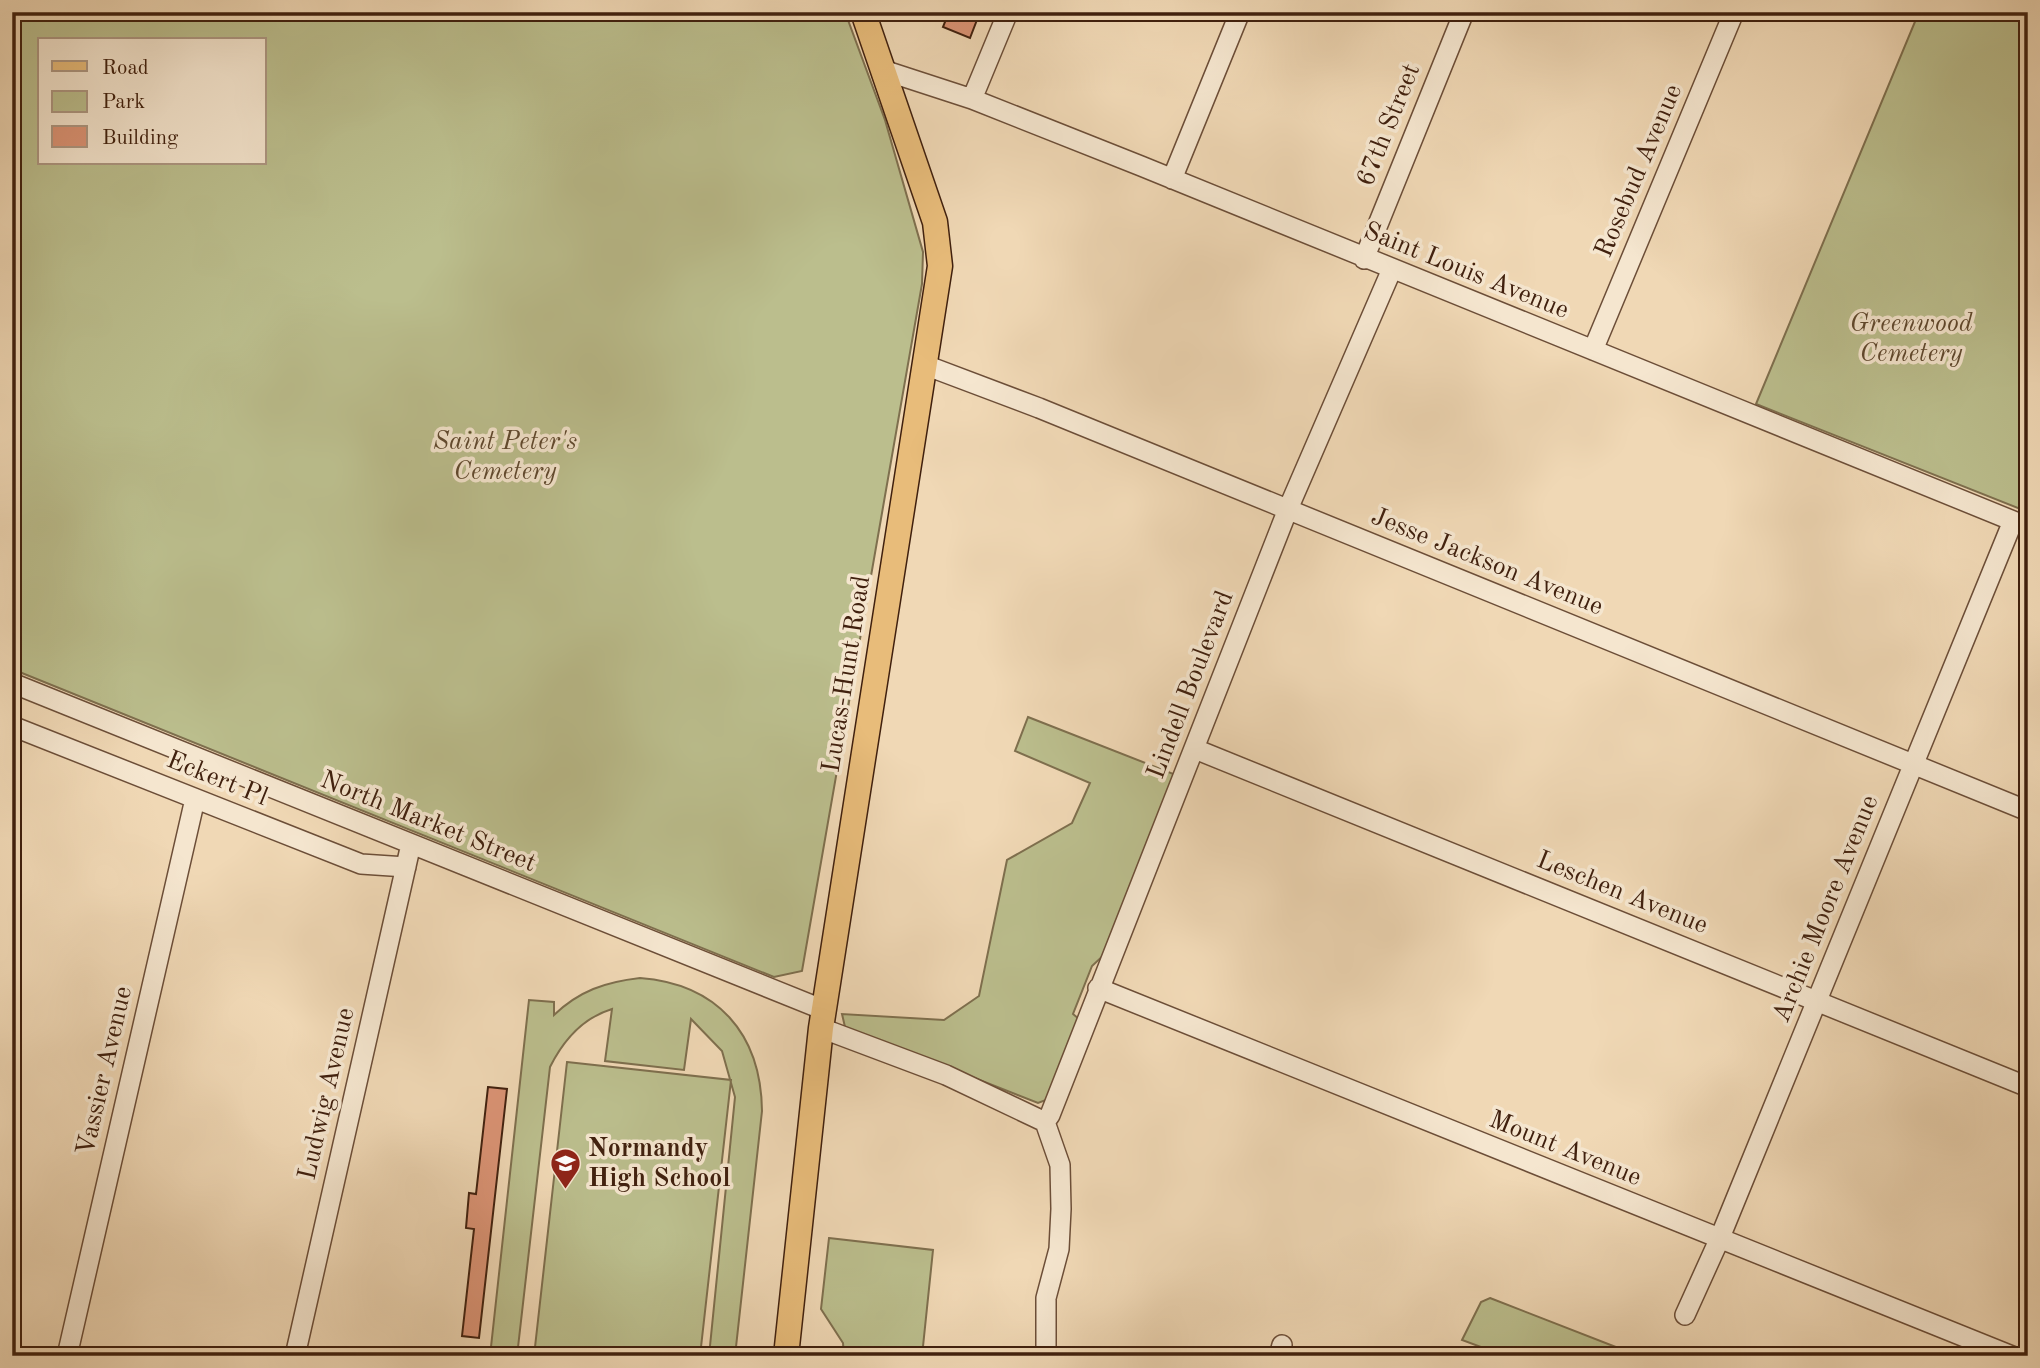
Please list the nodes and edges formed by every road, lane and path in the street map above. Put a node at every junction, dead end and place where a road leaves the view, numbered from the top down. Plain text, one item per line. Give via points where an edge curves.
1 (863, 12) edge
2 (1008, 12) edge
3 (1240, 12) edge
4 (1464, 12) edge
5 (1734, 12) edge
6 (883, 71) junction
7 (972, 99) junction
8 (1172, 179) junction
9 (1364, 259) junction
10 (1392, 269) junction
11 (1593, 350) junction
12 (925, 365) junction
13 (1288, 509) junction
14 (2020, 524) edge
15 (12, 683) edge
16 (12, 726) edge
17 (1195, 748) junction
18 (1913, 764) junction
19 (195, 799) junction
20 (2028, 811) edge
21 (411, 844) junction
22 (406, 867) junction
23 (1098, 988) junction
24 (1817, 1000) junction
25 (822, 1019) junction
26 (2028, 1087) edge
27 (1045, 1122) junction
28 (1719, 1240) junction
29 (1685, 1315) dead end
30 (67, 1356) edge
31 (295, 1356) edge
32 (786, 1356) edge
33 (1046, 1356) edge
34 (2012, 1356) edge

1 - 6 main road, Lucas-Hunt Road
2 - 7 street
3 - 8 street
4 - 9 street, 67th Street
5 - 11 street, Rosebud Avenue
6 - 7 street, Saint Louis Avenue
6 - 12 main road, Lucas-Hunt Road via 939,240 938,289
7 - 8 street, Saint Louis Avenue
8 - 9 street, Saint Louis Avenue
9 - 10 street, Saint Louis Avenue
10 - 11 street, Saint Louis Avenue
10 - 13 street, Lindell Boulevard
11 - 14 street, Saint Louis Avenue
12 - 13 street, Jesse Jackson Avenue
12 - 25 main road, Lucas-Hunt Road
13 - 17 street, Lindell Boulevard
13 - 18 street, Jesse Jackson Avenue
14 - 18 street, Archie Moore Avenue
15 - 21 street, North Market Street
16 - 19 street, Eckert Pl
17 - 23 street, Lindell Boulevard
17 - 24 street, Leschen Avenue
18 - 20 street, Jesse Jackson Avenue
18 - 24 street, Archie Moore Avenue
19 - 22 street, Eckert Pl via 360,864
19 - 30 street, Vassier Avenue
21 - 22 street, Ludwig Avenue
21 - 25 street, North Market Street
22 - 31 street, Ludwig Avenue
23 - 27 street, Lindell Boulevard
23 - 28 street, Mount Avenue
24 - 26 street, Leschen Avenue
24 - 28 street, Archie Moore Avenue
25 - 27 street, North Market Street
25 - 32 main road, Lucas-Hunt Road
27 - 33 street via 1060,1165 1061,1209 1059,1248 1046,1298
28 - 29 street, Archie Moore Avenue
28 - 34 street, Mount Avenue

